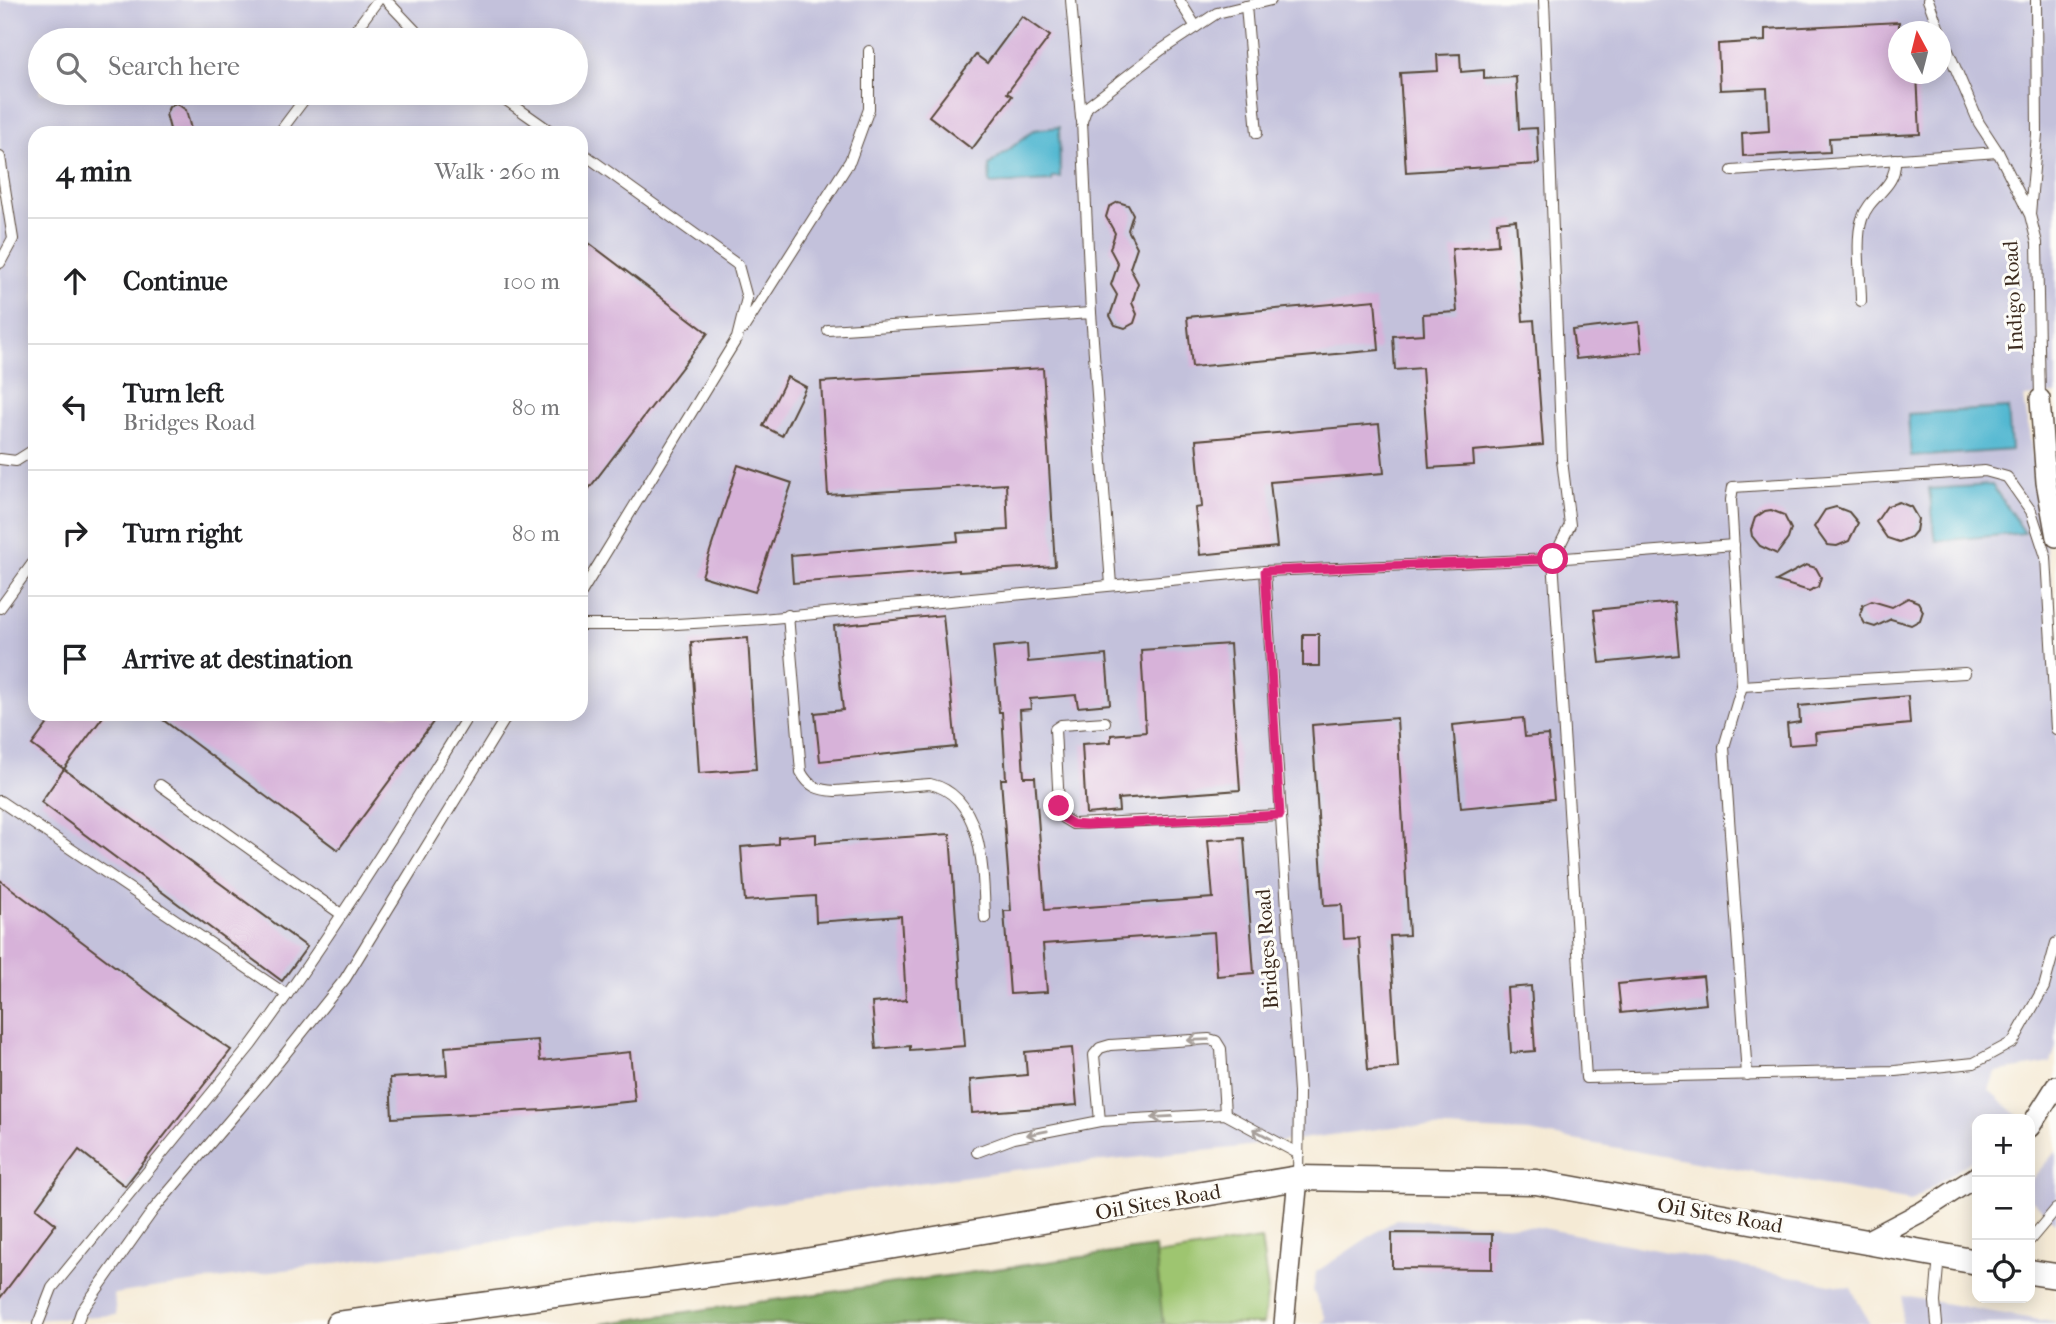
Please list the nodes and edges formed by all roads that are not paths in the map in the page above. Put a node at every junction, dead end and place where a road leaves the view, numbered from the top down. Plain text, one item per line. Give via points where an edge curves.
1 (378, 0) edge
2 (386, 0) edge
3 (1071, 0) edge
4 (1179, 0) edge
5 (1271, 0) edge
6 (1544, 0) edge
7 (1928, 0) edge
8 (2036, 0) edge
9 (1246, 6) junction
10 (1936, 21) edge
11 (1196, 27) junction
12 (357, 28) edge
13 (413, 28) edge
14 (869, 51) dead end
15 (1951, 58) edge
16 (300, 105) edge
17 (513, 105) edge
18 (1082, 121) junction
19 (284, 126) edge
20 (543, 126) edge
21 (1258, 133) dead end
22 (1998, 152) junction
23 (588, 157) edge
24 (0, 158) edge
25 (1895, 159) junction
26 (1732, 171) dead end
27 (2029, 215) junction
28 (0, 263) edge
29 (1861, 300) dead end
30 (1091, 313) junction
31 (828, 330) dead end
32 (737, 338) junction
33 (2040, 399) joint
34 (28, 453) edge
35 (0, 459) edge
36 (2056, 537) edge
37 (1734, 545) junction
38 (1553, 559) junction
39 (28, 570) edge
40 (1265, 571) junction
41 (588, 582) edge
42 (1111, 584) junction
43 (0, 608) edge
44 (788, 615) junction
45 (588, 625) edge
46 (1965, 673) dead end
47 (1742, 686) junction
48 (465, 721) edge
49 (504, 721) edge
50 (1105, 722) dead end
51 (2056, 729) edge
52 (160, 785) dead end
53 (0, 801) edge
54 (1280, 815) junction
55 (341, 914) junction
56 (985, 918) dead end
57 (2056, 943) edge
58 (287, 996) junction
59 (1747, 1074) junction
60 (2056, 1086) edge
61 (1225, 1114) junction
62 (2035, 1119) edge
63 (1100, 1121) junction
64 (977, 1152) dead end
65 (1298, 1166) junction
66 (1975, 1177) edge
67 (2056, 1209) edge
68 (2035, 1234) edge
69 (1866, 1241) junction
70 (1939, 1255) junction
71 (1972, 1261) edge
72 (2035, 1273) edge
73 (2056, 1276) edge
74 (38, 1324) edge
75 (77, 1324) edge
76 (338, 1324) edge
77 (1284, 1324) edge
78 (1937, 1324) edge

1 - 12 lane
2 - 13 lane
3 - 18 lane
4 - 11 lane
5 - 9 lane
6 - 38 lane via 1562,460 1570,525
7 - 10 lane, Indigo Road
8 - 27 lane via 2037,134
9 - 11 lane via 1217,13
9 - 21 lane
11 - 18 lane via 1087,107
14 - 32 lane via 869,109 850,161
15 - 22 lane, Indigo Road via 1979,123
16 - 19 lane
17 - 20 lane
18 - 30 lane
22 - 25 lane
22 - 27 lane, Indigo Road
23 - 32 lane via 738,265 747,298
24 - 28 lane via 13,239
25 - 26 lane
25 - 29 lane via 1891,182 1862,218
27 - 33 lane, Indigo Road via 2036,243
30 - 31 lane
30 - 42 lane
32 - 41 lane
33 - 36 street, Indigo Road via 2046,482
34 - 35 lane via 16,461
37 - 38 lane
37 - 47 lane
37 - 51 lane via 1733,488 1985,471 2007,477 2031,511 2046,557
38 - 40 lane
38 - 59 lane via 1586,1078
39 - 43 lane
40 - 42 lane
40 - 54 lane, Bridges Road
42 - 44 lane
44 - 45 lane via 659,625
44 - 56 lane via 801,772 808,784 835,791 930,784 944,787 954,795 978,837
46 - 47 lane
47 - 59 lane via 1724,747
48 - 55 lane
49 - 75 lane via 345,979 154,1209
50 - 54 lane via 1055,729 1059,806 1063,818 1073,824
52 - 55 lane
53 - 58 lane
54 - 65 lane, Bridges Road via 1299,1092
55 - 58 lane
57 - 59 lane via 2044,987 2013,1042 1973,1063 1895,1071
58 - 74 lane via 52,1288
60 - 62 street
61 -> 63 lane
61 -> 63 lane via 1221,1049 1209,1039 1100,1048 1094,1055
65 -> 61 lane
63 -> 64 lane via 1014,1138
65 - 69 street, Oil Sites Road via 1536,1182
65 - 76 street, Oil Sites Road via 781,1265
65 - 77 street, Bridges Road
66 - 69 street
67 - 68 lane
69 - 70 street, Oil Sites Road
70 - 71 street, Oil Sites Road
70 - 78 lane
72 - 73 street

